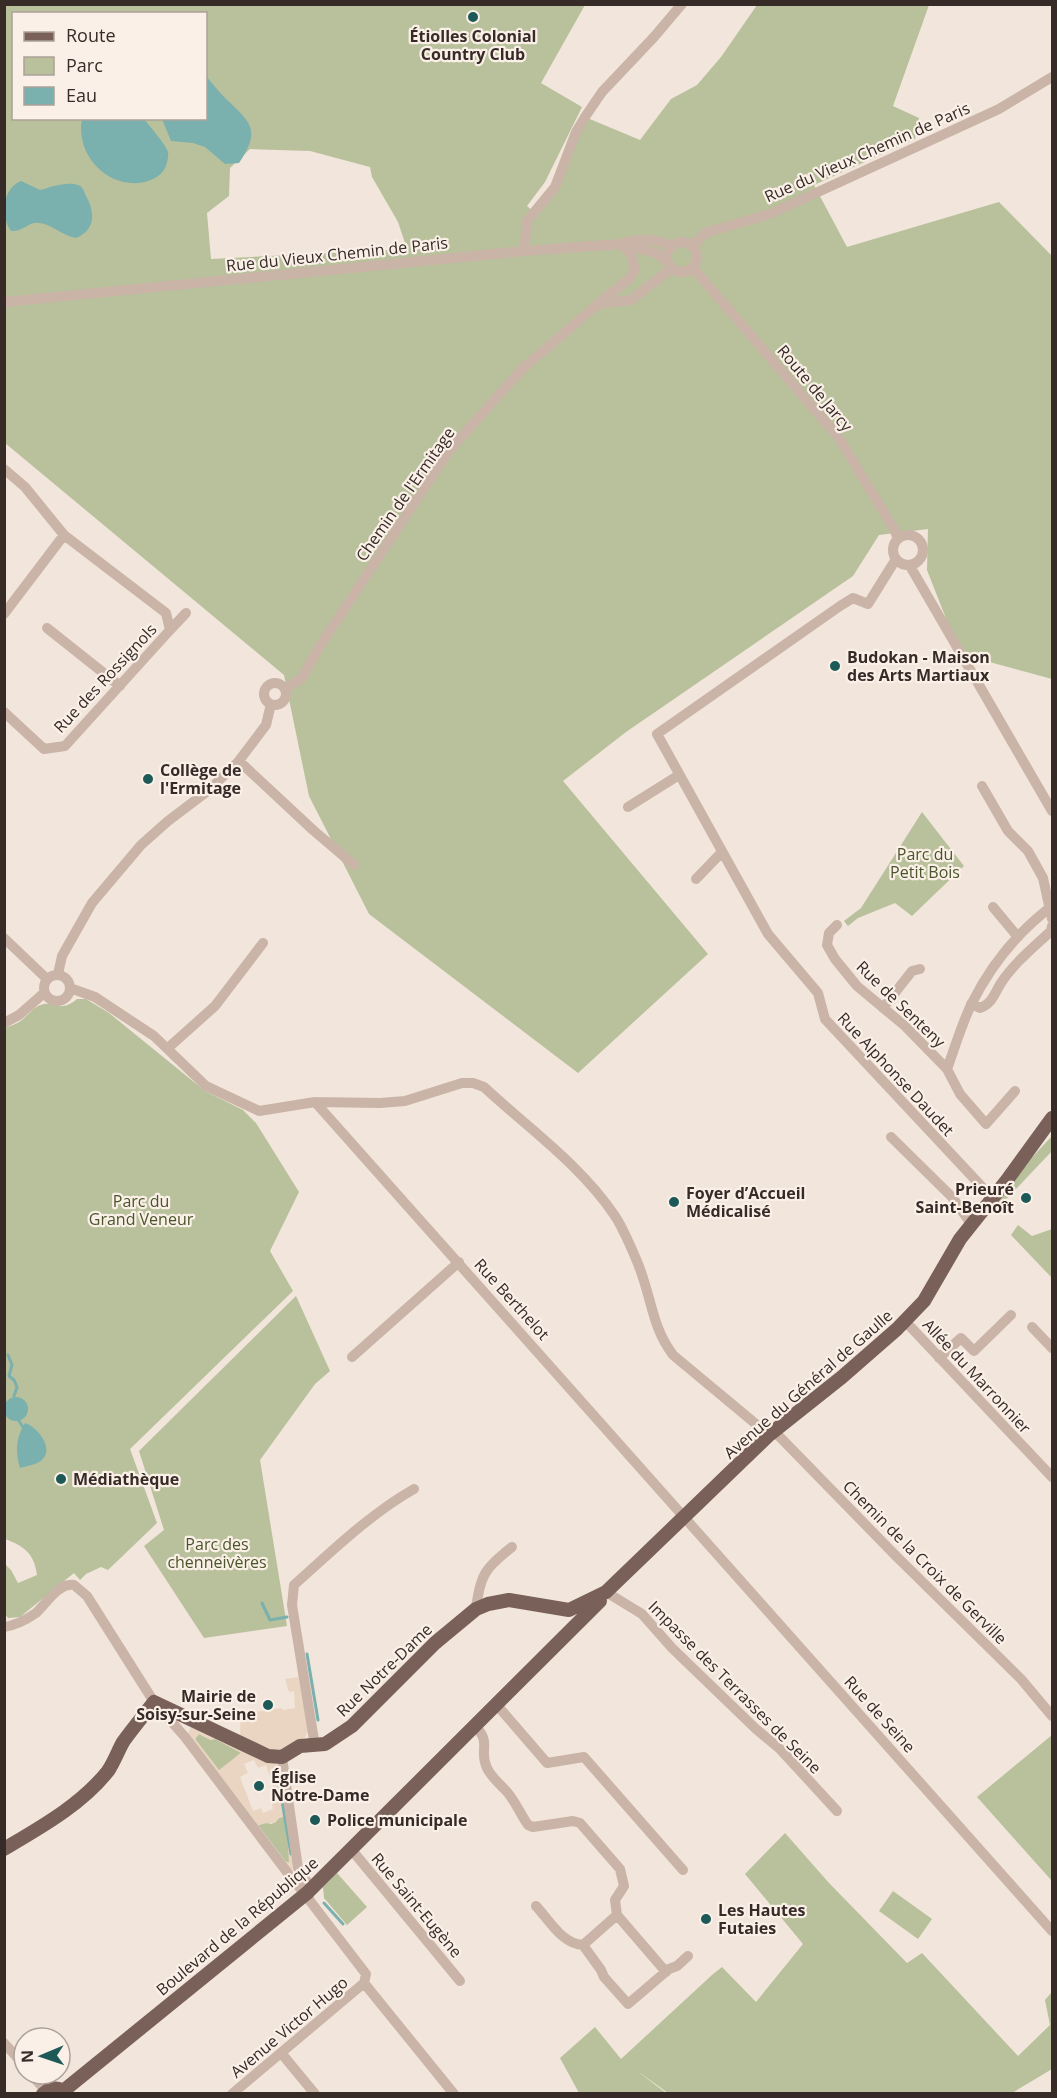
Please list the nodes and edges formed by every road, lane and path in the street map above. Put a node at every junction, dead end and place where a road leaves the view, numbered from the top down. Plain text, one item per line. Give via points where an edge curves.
1 (682, 4) edge
2 (1053, 77) edge
3 (620, 244) junction
4 (673, 246) junction
5 (692, 246) junction
6 (524, 251) junction
7 (670, 265) junction
8 (693, 268) junction
9 (4, 302) edge
10 (597, 304) junction
11 (4, 469) edge
12 (64, 535) junction
13 (897, 538) junction
14 (896, 559) junction
15 (910, 566) junction
16 (4, 614) edge
17 (186, 614) dead end
18 (47, 628) dead end
19 (170, 630) junction
20 (120, 686) junction
21 (285, 689) junction
22 (270, 704) junction
23 (4, 712) edge
24 (239, 761) junction
25 (679, 775) junction
26 (982, 786) dead end
27 (628, 807) dead end
28 (1053, 811) edge
29 (722, 852) junction
30 (354, 865) dead end
31 (696, 879) dead end
32 (1051, 906) edge
33 (993, 907) dead end
34 (1053, 919) edge
35 (837, 925) dead end
36 (1053, 926) edge
37 (1018, 936) junction
38 (4, 938) edge
39 (263, 944) dead end
40 (920, 969) dead end
41 (58, 974) junction
42 (47, 979) junction
43 (70, 988) junction
44 (44, 993) junction
45 (971, 1004) junction
46 (883, 1008) junction
47 (4, 1023) edge
48 (168, 1048) junction
49 (947, 1069) junction
50 (1015, 1091) dead end
51 (315, 1102) junction
52 (1053, 1118) edge
53 (1053, 1130) edge
54 (891, 1137) dead end
55 (1007, 1180) junction
56 (982, 1188) dead end
57 (972, 1225) junction
58 (459, 1262) junction
59 (1011, 1315) dead end
60 (905, 1321) junction
61 (1032, 1327) dead end
62 (1053, 1348) edge
63 (351, 1358) dead end
64 (939, 1358) junction
65 (772, 1433) junction
66 (1051, 1472) edge
67 (414, 1489) dead end
68 (686, 1516) junction
69 (512, 1546) dead end
70 (606, 1592) junction
71 (476, 1609) junction
72 (569, 1610) junction
73 (578, 1622) junction
74 (4, 1627) edge
75 (154, 1702) junction
76 (496, 1704) junction
77 (1053, 1716) edge
78 (196, 1721) junction
79 (474, 1725) junction
80 (185, 1737) junction
81 (315, 1746) junction
82 (282, 1757) junction
83 (837, 1811) dead end
84 (4, 1849) edge
85 (351, 1849) junction
86 (682, 1870) dead end
87 (294, 1872) junction
88 (307, 1893) junction
89 (536, 1906) dead end
90 (617, 1916) junction
91 (1053, 1930) edge
92 (583, 1945) junction
93 (688, 1956) dead end
94 (666, 1972) junction
95 (460, 1981) dead end
96 (364, 1983) junction
97 (282, 2054) junction
98 (44, 2092) edge
99 (62, 2093) edge
100 (232, 2094) edge
101 (315, 2094) edge
102 (454, 2094) edge

1 - 6 street via 602,92 585,117 555,187 527,221
2 - 5 street, Rue du Vieux Chemin de Paris via 999,109 770,214 705,233
3 - 4 street via 650,240
3 - 6 street, Rue du Vieux Chemin de Paris
3 - 7 street, Rue du Vieux Chemin de Paris via 656,253
3 - 10 street, Chemin de l'Ermitage via 631,254 635,269 630,278
4 - 5 street via 682,242
4 - 7 street via 668,254
5 - 8 street via 697,256
6 - 9 street, Rue du Vieux Chemin de Paris
7 - 8 street via 683,272
7 - 10 street via 631,300
8 - 13 street, Route de Jarcy via 839,438
10 - 21 street, Chemin de l'Ermitage via 522,369 448,452 302,678
11 - 12 street, Rue des Rossignols via 25,487
12 - 16 street
12 - 19 street, Rue des Rossignols via 166,614
13 - 14 street via 893,548
13 - 15 street via 916,536 923,545 919,562
14 - 15 street
14 - 25 street, Rue Alphonse Daudet via 868,604 852,598 657,734
15 - 28 street
17 - 19 street, Rue des Rossignols
18 - 20 street
19 - 20 street, Rue des Rossignols
20 - 23 street, Rue des Rossignols via 64,746 44,749
21 - 22 street via 282,702
21 - 22 street via 278,683 267,686 264,696
22 - 24 street via 266,725
24 - 30 street
24 - 41 street via 141,845 92,903 62,956
25 - 27 street
25 - 29 street, Rue Alphonse Daudet
26 - 32 street via 1008,831 1028,851 1043,878
29 - 31 street
29 - 56 street, Rue Alphonse Daudet via 768,934 818,993 825,1019
32 - 34 street
32 - 37 street
33 - 37 street
35 - 46 street, Rue de Senteny via 829,933 827,945 857,987
36 - 45 street via 1002,981 988,1005 980,1008
37 - 45 street via 989,972
38 - 42 street
39 - 48 street via 215,1006
40 - 46 street via 912,971
41 - 42 street
41 - 43 street via 66,978
42 - 44 street
43 - 44 street via 67,997 57,1002
43 - 48 street, Chemin de la Croix de Gerville via 95,997
44 - 47 street via 20,1015
45 - 49 street
46 - 49 street, Rue de Senteny
48 - 51 street, Chemin de la Croix de Gerville via 206,1086 259,1111
49 - 50 street, Rue de Senteny via 960,1094 986,1124
51 - 58 street, Rue Berthelot
51 - 65 street, Chemin de la Croix de Gerville via 393,1102 462,1083 484,1088 574,1167 616,1217 643,1276 662,1340 673,1354
52 - 55 main road
53 - 55 main road
54 - 57 street via 952,1197
55 - 57 main road, Avenue du Général de Gaulle
57 - 60 main road, Avenue du Général de Gaulle via 924,1301
58 - 63 street
58 - 68 street, Rue Berthelot
59 - 64 street via 974,1351 961,1338
60 - 64 street, Allée du Marronnier
60 - 65 main road, Avenue du Général de Gaulle
61 - 62 street
64 - 66 street, Allée du Marronnier
65 - 68 main road, Avenue du Général de Gaulle
65 - 77 street, Chemin de la Croix de Gerville via 1021,1678
67 - 81 street via 348,1537 294,1585 291,1599
68 - 70 main road, Avenue du Général de Gaulle
68 - 91 street, Rue de Seine
69 - 71 street via 489,1564
70 - 72 main road
70 - 73 main road, Boulevard de la République
70 - 83 street, Impasse des Terrasses de Seine via 642,1614 672,1648 780,1749
71 - 72 main road, Rue Notre-Dame via 509,1600
71 - 81 main road, Rue Notre-Dame via 435,1643 352,1726
72 - 73 main road
73 - 76 main road, Boulevard de la République
74 - 75 street via 20,1623 66,1585 74,1585 87,1596
75 - 78 main road
75 - 80 street
75 - 84 main road via 122,1743 108,1770 80,1799
76 - 79 main road, Boulevard de la République
76 - 86 street via 547,1763 584,1757
78 - 80 street via 189,1723
78 - 82 main road via 268,1756
79 - 85 main road, Boulevard de la République
79 - 90 street via 484,1738 487,1770 528,1825 580,1823 620,1869 624,1886 615,1900
80 - 87 street
81 - 82 main road, Rue Notre-Dame via 300,1746
82 - 87 street
85 - 88 main road, Boulevard de la République
85 - 95 street, Rue Saint-Eugène
87 - 88 street via 300,1888
88 - 96 street via 366,1974
88 - 99 main road, Boulevard de la République
89 - 92 street via 567,1941
90 - 92 street
90 - 94 street
92 - 94 street via 603,1977 628,2004
93 - 94 street
96 - 97 street, Avenue Victor Hugo
96 - 102 street
97 - 100 street, Avenue Victor Hugo
97 - 101 street
98 - 99 main road via 55,2088

